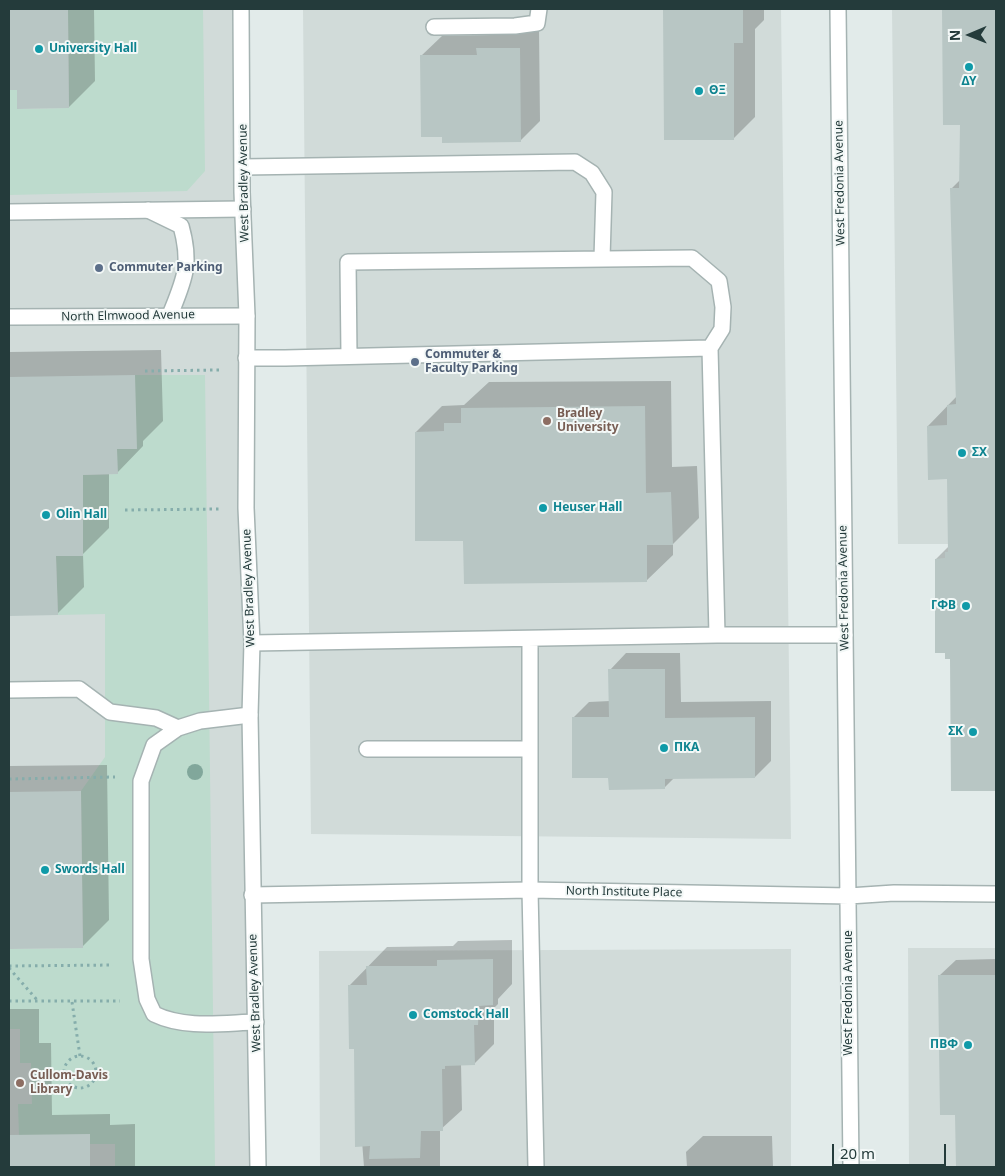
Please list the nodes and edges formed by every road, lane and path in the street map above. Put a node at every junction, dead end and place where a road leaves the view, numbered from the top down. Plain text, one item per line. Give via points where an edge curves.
1 (242, 9) edge
2 (539, 9) edge
3 (838, 9) edge
4 (434, 27) dead end
5 (243, 167) junction
6 (243, 209) junction
7 (148, 210) junction
8 (9, 212) edge
9 (602, 258) junction
10 (170, 315) junction
11 (247, 316) junction
12 (9, 317) edge
13 (710, 348) junction
14 (349, 356) junction
15 (246, 364) junction
16 (145, 371) dead end
17 (246, 508) junction
18 (125, 510) dead end
19 (717, 635) junction
20 (845, 636) junction
21 (530, 639) junction
22 (252, 643) junction
23 (9, 690) edge
24 (250, 715) junction
25 (178, 728) junction
26 (530, 748) junction
27 (367, 749) dead end
28 (118, 776) dead end
29 (9, 779) edge
30 (530, 890) junction
31 (996, 894) edge
32 (252, 895) junction
33 (849, 896) junction
34 (116, 965) dead end
35 (9, 967) edge
36 (9, 1001) edge
37 (38, 1001) junction
38 (120, 1001) dead end
39 (72, 1002) junction
40 (256, 1022) junction
41 (80, 1056) junction
42 (258, 1167) edge
43 (536, 1167) edge
44 (851, 1167) edge

1 - 5 street, West Bradley Avenue
2 - 4 street via 538,23
3 - 20 street, West Fredonia Avenue
5 - 6 street, West Bradley Avenue
5 - 9 street via 575,162 592,172 604,192
6 - 7 street
6 - 11 street, West Bradley Avenue
7 - 8 street
7 - 10 street via 181,226 186,245 187,272
9 - 13 street via 692,258 719,281 722,329
9 - 14 street via 348,262
10 - 11 street, North Elmwood Avenue
10 - 12 street, North Elmwood Avenue
11 - 15 street, West Bradley Avenue
13 - 14 street
13 - 19 street
14 - 15 street
15 - 16 path
15 - 17 street, West Bradley Avenue
17 - 18 path
17 - 22 street, West Bradley Avenue
19 - 20 street
19 - 21 street
20 - 33 street, West Fredonia Avenue
21 - 22 street
21 - 26 street
22 - 24 street, West Bradley Avenue
23 - 25 street via 79,689 110,712 156,718
24 - 25 street via 200,720
24 - 32 street, West Bradley Avenue
25 - 40 street via 154,745 141,781 141,959 147,999 154,1014 170,1022
26 - 27 street
26 - 30 street
28 - 29 path
30 - 32 street, North Institute Place
30 - 33 street, North Institute Place
30 - 43 street
31 - 33 street, North Institute Place
32 - 40 street, West Bradley Avenue
33 - 44 street, West Fredonia Avenue
34 - 35 path
35 - 37 path
36 - 37 path
37 - 39 path
38 - 39 path
39 - 41 path
40 - 42 street, West Bradley Avenue
41 - 41 path via 68,1062 65,1072 67,1082 81,1088 93,1081 96,1072 92,1062

